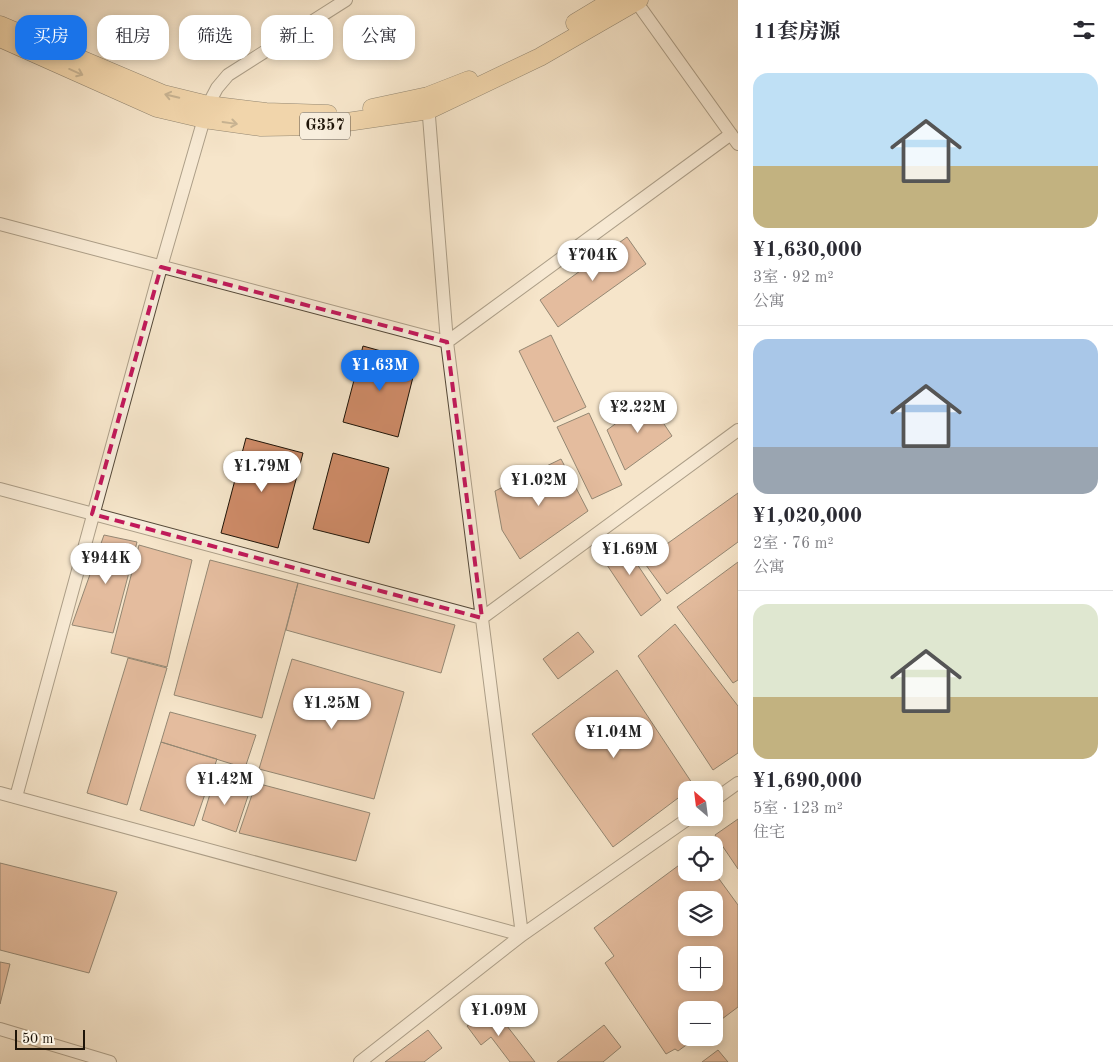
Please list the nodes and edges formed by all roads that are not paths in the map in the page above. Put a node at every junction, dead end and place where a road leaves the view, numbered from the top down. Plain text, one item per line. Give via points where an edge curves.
1 (346, 0) edge
2 (613, 0) edge
3 (636, 1) edge
4 (0, 25) edge
5 (0, 38) edge
6 (428, 103) junction
7 (206, 112) junction
8 (735, 139) edge
9 (0, 224) edge
10 (161, 267) junction
11 (447, 342) junction
12 (738, 430) edge
13 (0, 489) edge
14 (92, 514) junction
15 (482, 618) junction
16 (738, 783) edge
17 (0, 793) edge
18 (723, 794) edge
19 (16, 797) junction
20 (678, 826) edge
21 (522, 935) junction
22 (0, 1029) edge
23 (110, 1062) edge
24 (360, 1062) edge

1 - 7 street via 228,75 217,88
2 - 6 highway, G357 via 533,48
3 - 6 highway, G357 via 540,56
3 - 8 street
7 -> 4 highway, G357
5 -> 7 highway, G357 via 157,108
6 - 7 highway, G357 via 318,115
6 - 11 street
7 - 10 street
8 - 11 street
9 - 10 street
10 - 11 street
10 - 14 street
11 - 15 street
12 - 15 street
13 - 14 street
14 - 15 street
14 - 19 street
15 - 21 street
16 - 18 street
17 - 19 street
19 - 21 street
20 - 21 street
21 - 24 street
22 - 23 street

